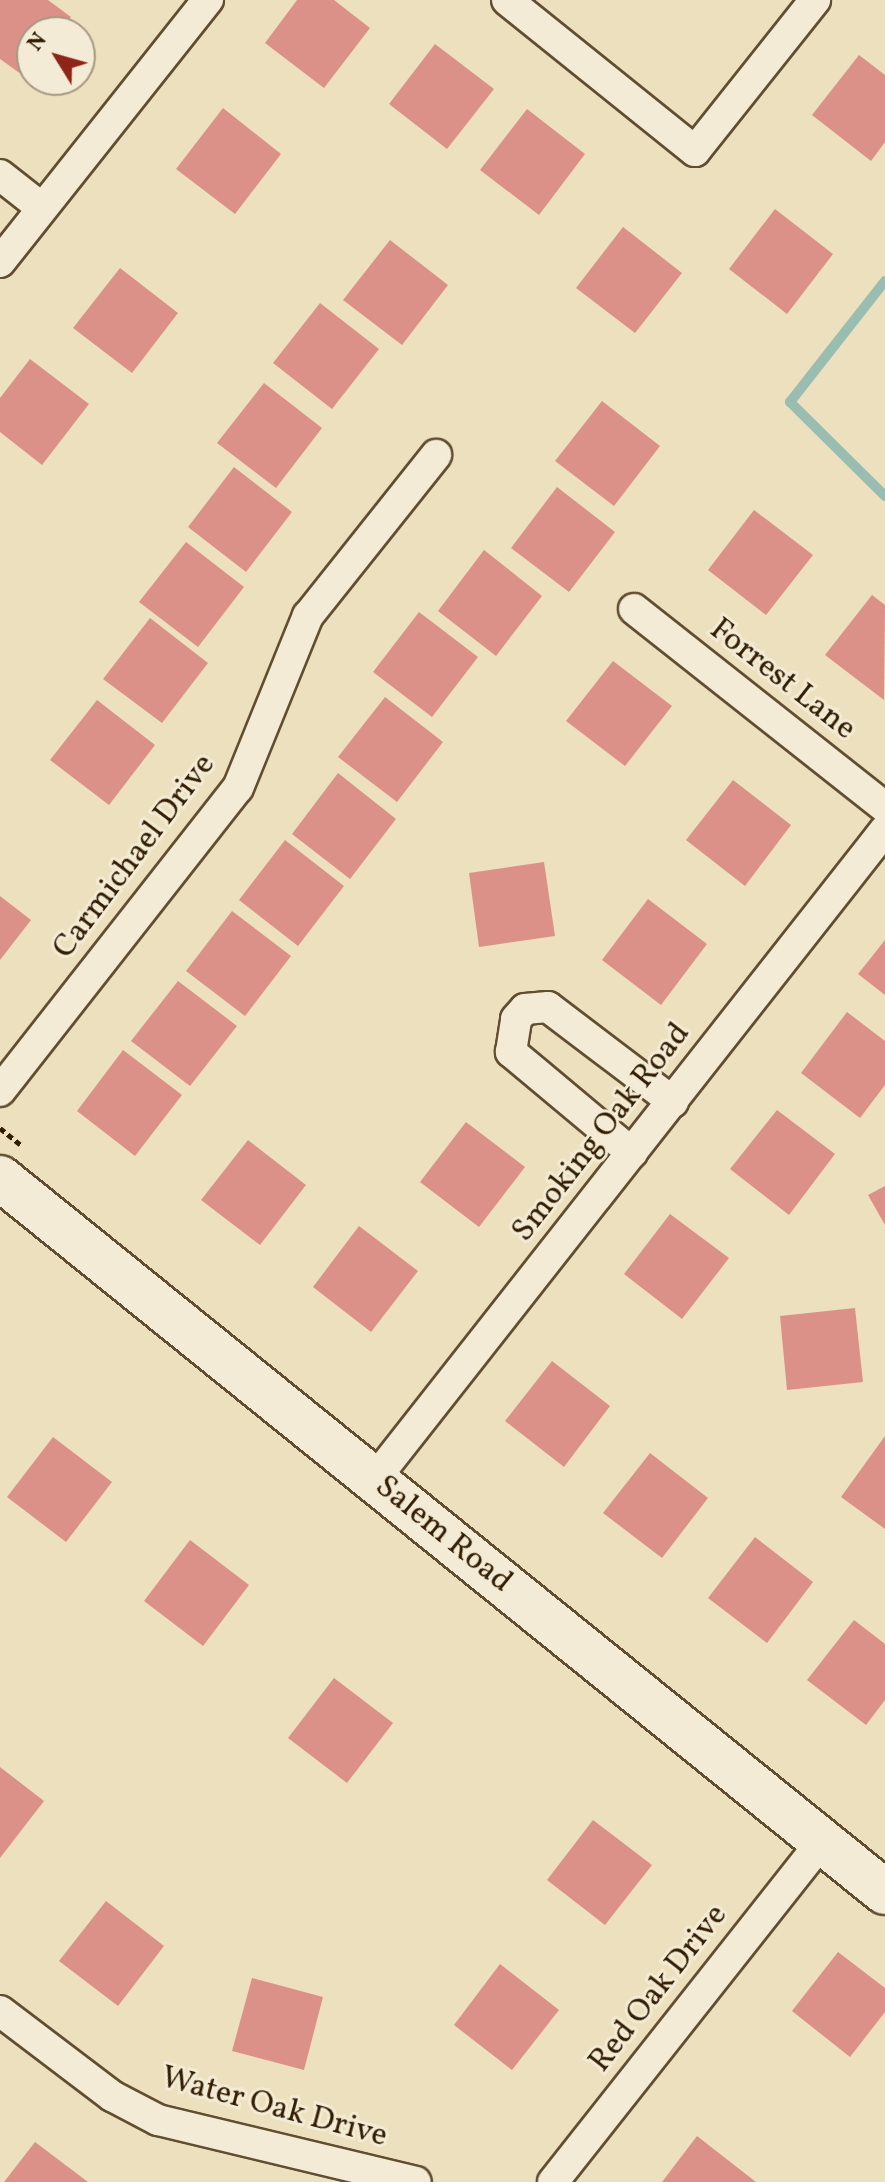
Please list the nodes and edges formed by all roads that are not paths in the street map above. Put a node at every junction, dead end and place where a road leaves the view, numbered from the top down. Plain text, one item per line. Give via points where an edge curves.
1 (208, 0) edge
2 (507, 0) edge
3 (815, 0) edge
4 (0, 175) edge
5 (42, 208) junction
6 (0, 262) edge
7 (436, 455) dead end
8 (634, 609) dead end
9 (885, 807) edge
10 (885, 830) edge
11 (0, 1091) edge
12 (673, 1102) junction
13 (632, 1153) junction
14 (10, 1161) edge
15 (374, 1480) junction
16 (822, 1841) junction
17 (885, 1892) edge
18 (0, 2011) edge
19 (416, 2182) edge
20 (553, 2182) edge

1 - 5 street
2 - 3 street via 695,151
4 - 5 street
5 - 6 street
7 - 11 street, Carmichael Drive via 308,616 238,788
8 - 9 street, Forrest Lane
10 - 12 street, Smoking Oak Road
12 - 13 street, Smoking Oak Road
12 - 13 street via 559,1013 536,1006 516,1019 511,1052
13 - 15 street, Smoking Oak Road
14 - 15 main road, Salem Road
15 - 16 main road, Salem Road
16 - 17 main road, Salem Road
16 - 20 street, Red Oak Drive
18 - 19 street, Water Oak Drive via 112,2096 158,2120

